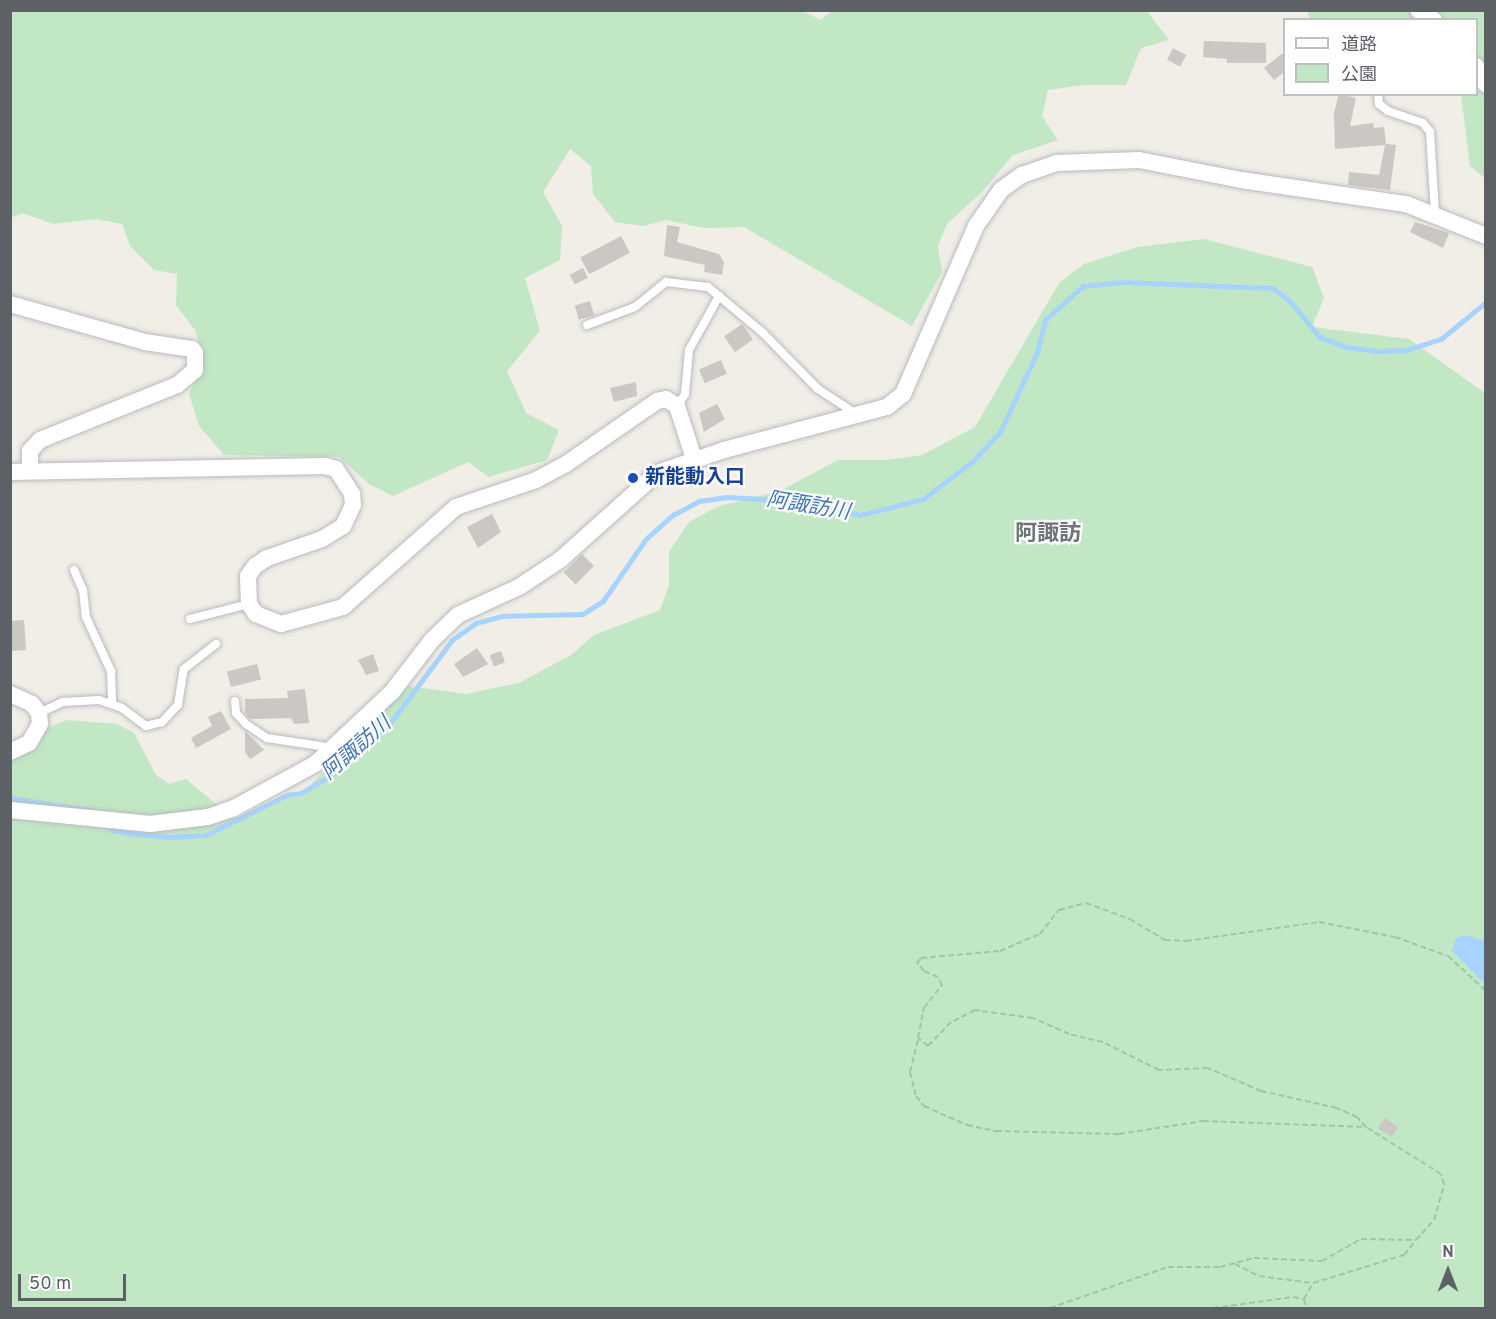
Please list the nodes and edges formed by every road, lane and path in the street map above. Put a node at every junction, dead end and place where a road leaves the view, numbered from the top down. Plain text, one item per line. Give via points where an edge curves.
1 (1418, 10) edge
2 (1431, 18) edge
3 (1478, 70) edge
4 (1485, 85) edge
5 (1378, 96) edge
6 (1435, 213) junction
7 (1485, 236) edge
8 (719, 296) junction
9 (10, 304) edge
10 (587, 325) dead end
11 (677, 406) junction
12 (859, 416) junction
13 (694, 459) junction
14 (30, 471) junction
15 (10, 472) edge
16 (74, 570) dead end
17 (249, 604) junction
18 (190, 619) dead end
19 (216, 644) dead end
20 (10, 694) edge
21 (234, 700) dead end
22 (112, 703) junction
23 (39, 713) junction
24 (333, 748) junction
25 (10, 753) edge
26 (10, 810) edge
27 (1485, 991) edge
28 (918, 1038) junction
29 (1366, 1127) junction
30 (1416, 1240) junction
31 (1234, 1264) junction
32 (1313, 1283) junction
33 (1304, 1299) junction
34 (1050, 1308) edge
35 (1213, 1308) edge
36 (1306, 1308) edge

1 - 2 street
3 - 4 street
5 - 6 lane via 1379,104 1388,111 1423,123 1430,132
6 - 7 street
6 - 12 street via 1406,204 1241,180 1139,160 1078,161 1040,168 1011,180 988,205 959,258 903,394 887,407
8 - 10 lane via 697,284 666,282 635,307
8 - 11 lane via 689,350 685,394
8 - 12 lane via 763,333 818,389
9 - 14 street via 145,342 192,349 195,353 195,370 177,385 40,440 30,451
11 - 13 street
11 - 17 street via 666,399 657,401 566,464 536,480 456,507 343,607 281,624 256,614
12 - 13 street
13 - 24 street via 657,473 560,560 519,587 458,615 432,640 392,692
14 - 15 street
14 - 17 street via 325,466 336,469 352,494 353,505 343,526 322,540 255,566 248,576
16 - 22 lane via 83,590 86,617 111,671
17 - 18 lane
19 - 22 lane via 184,669 178,705 162,723 146,726
20 - 23 street via 32,704
21 - 24 lane via 236,713 267,738
22 - 23 lane via 82,699
23 - 25 street via 40,724 29,742
24 - 26 street via 315,764 262,795 208,817 178,823 94,821
27 - 28 path via 1448,956 1395,936 1318,922 1177,942 1157,937 1116,912 1075,904 1059,910 1040,934 1000,951 921,958 917,963 938,977 942,985 927,1000
28 - 29 path via 933,1045 941,1030 957,1018 975,1010 998,1011 1033,1018 1061,1031 1103,1042 1159,1070 1200,1067 1220,1071 1262,1091 1337,1108 1357,1117
28 - 29 path via 910,1072 916,1096 924,1106 967,1125 996,1131 1119,1134 1203,1121
29 - 30 path via 1441,1174 1444,1185 1434,1220
30 - 31 path via 1361,1239 1322,1261 1267,1258
30 - 32 path via 1404,1255
31 - 32 path via 1259,1276
31 - 34 path via 1168,1267
32 - 33 path
33 - 35 path via 1284,1297
33 - 36 path

